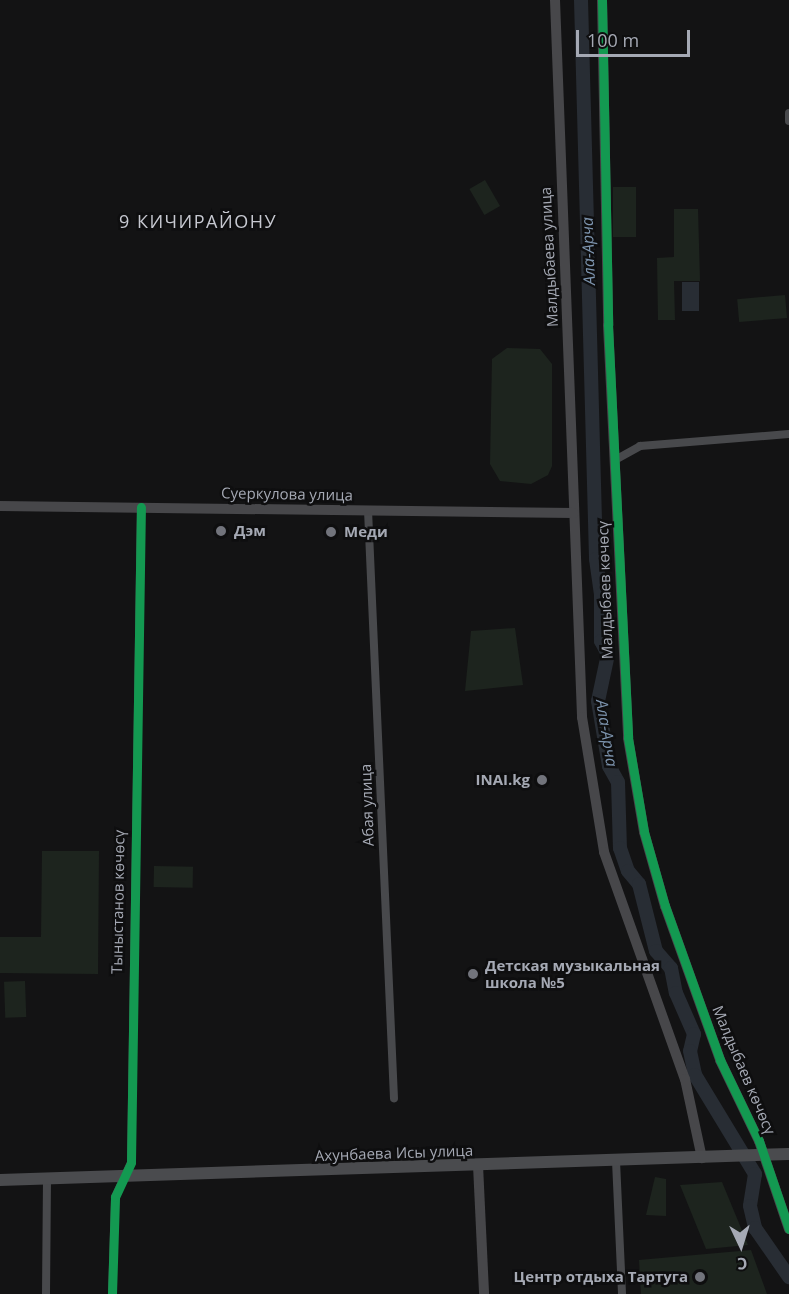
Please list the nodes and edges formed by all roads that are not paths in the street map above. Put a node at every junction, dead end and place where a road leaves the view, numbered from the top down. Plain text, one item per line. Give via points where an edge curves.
1 (555, 0) edge
2 (602, 0) edge
3 (789, 113) edge
4 (789, 121) edge
5 (789, 434) edge
6 (615, 460) junction
7 (0, 506) edge
8 (141, 507) junction
9 (368, 510) junction
10 (574, 513) junction
11 (394, 1098) dead end
12 (789, 1154) edge
13 (758, 1155) junction
14 (702, 1158) junction
15 (616, 1161) junction
16 (478, 1165) junction
17 (125, 1178) junction
18 (0, 1180) edge
19 (47, 1180) junction
20 (789, 1229) edge
21 (46, 1294) edge
22 (112, 1294) edge
23 (484, 1294) edge
24 (622, 1294) edge

1 - 10 street, Малдыбаева улица
2 - 6 street, Малдыбаев көчөсү via 608,325
3 - 4 street
5 - 6 street via 640,446
6 - 13 street, Малдыбаев көчөсү via 628,729 644,832 665,906
7 - 8 street, Суеркулова улица
8 - 9 street, Суеркулова улица
8 - 17 street, Тыныстанов көчөсү via 131,1162
9 - 10 street, Суеркулова улица
9 - 11 street, Абая улица
10 - 14 street, Малдыбаев көчөсү via 582,717 599,832 621,909 692,1102
12 - 13 main road, Ахунбаева Исы улица
13 - 14 main road, Ахунбаева Исы улица
13 - 20 street
14 - 15 main road, Ахунбаева Исы улица
15 - 16 main road, Ахунбаева Исы улица
15 - 24 street
16 - 17 main road, Ахунбаева Исы улица
16 - 23 street
17 - 19 main road, Ахунбаева Исы улица
17 - 22 street, Тыныстанов көчөсү via 115,1197
18 - 19 main road, Ахунбаева Исы улица
19 - 21 street

